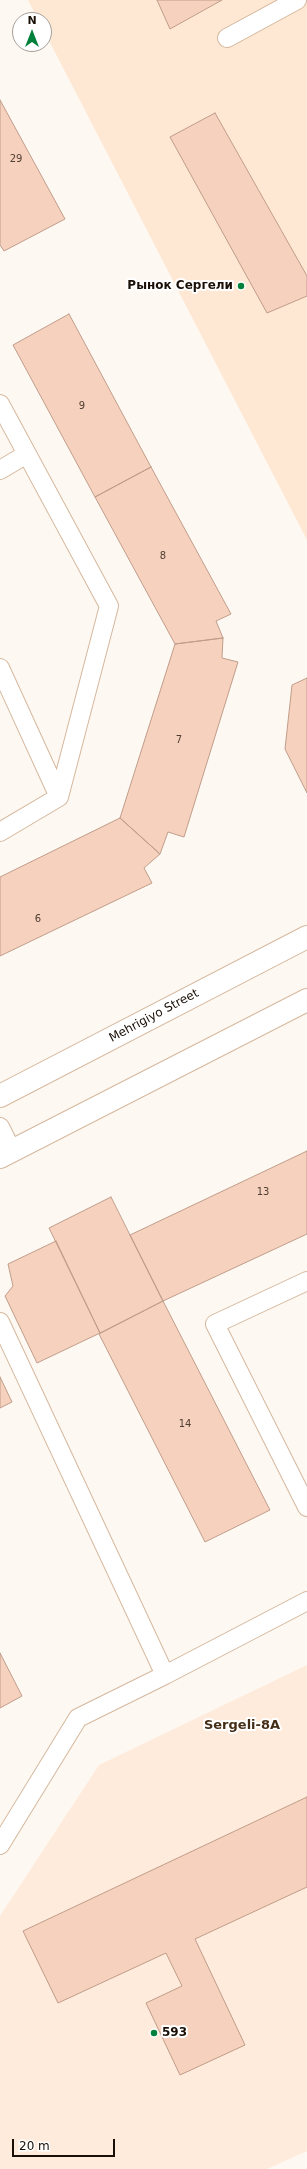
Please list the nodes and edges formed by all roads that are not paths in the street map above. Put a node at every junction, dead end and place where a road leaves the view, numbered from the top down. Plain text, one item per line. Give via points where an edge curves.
1 (297, 0) edge
2 (227, 38) dead end
3 (0, 404) edge
4 (27, 454) junction
5 (0, 470) edge
6 (0, 668) edge
7 (59, 797) junction
8 (0, 832) edge
9 (307, 936) edge
10 (307, 1000) edge
11 (0, 1096) edge
12 (0, 1127) edge
13 (6, 1154) edge
14 (307, 1281) edge
15 (0, 1322) edge
16 (307, 1507) edge
17 (307, 1600) edge
18 (165, 1675) junction
19 (0, 1845) edge

1 - 2 lane
3 - 4 lane
4 - 5 lane
4 - 7 lane via 109,606
6 - 7 lane
7 - 8 lane
9 - 11 main road, Mehrigiyo Street
10 - 13 main road
12 - 13 lane
14 - 16 lane via 215,1324
15 - 18 lane
17 - 18 lane
18 - 19 lane via 78,1718

